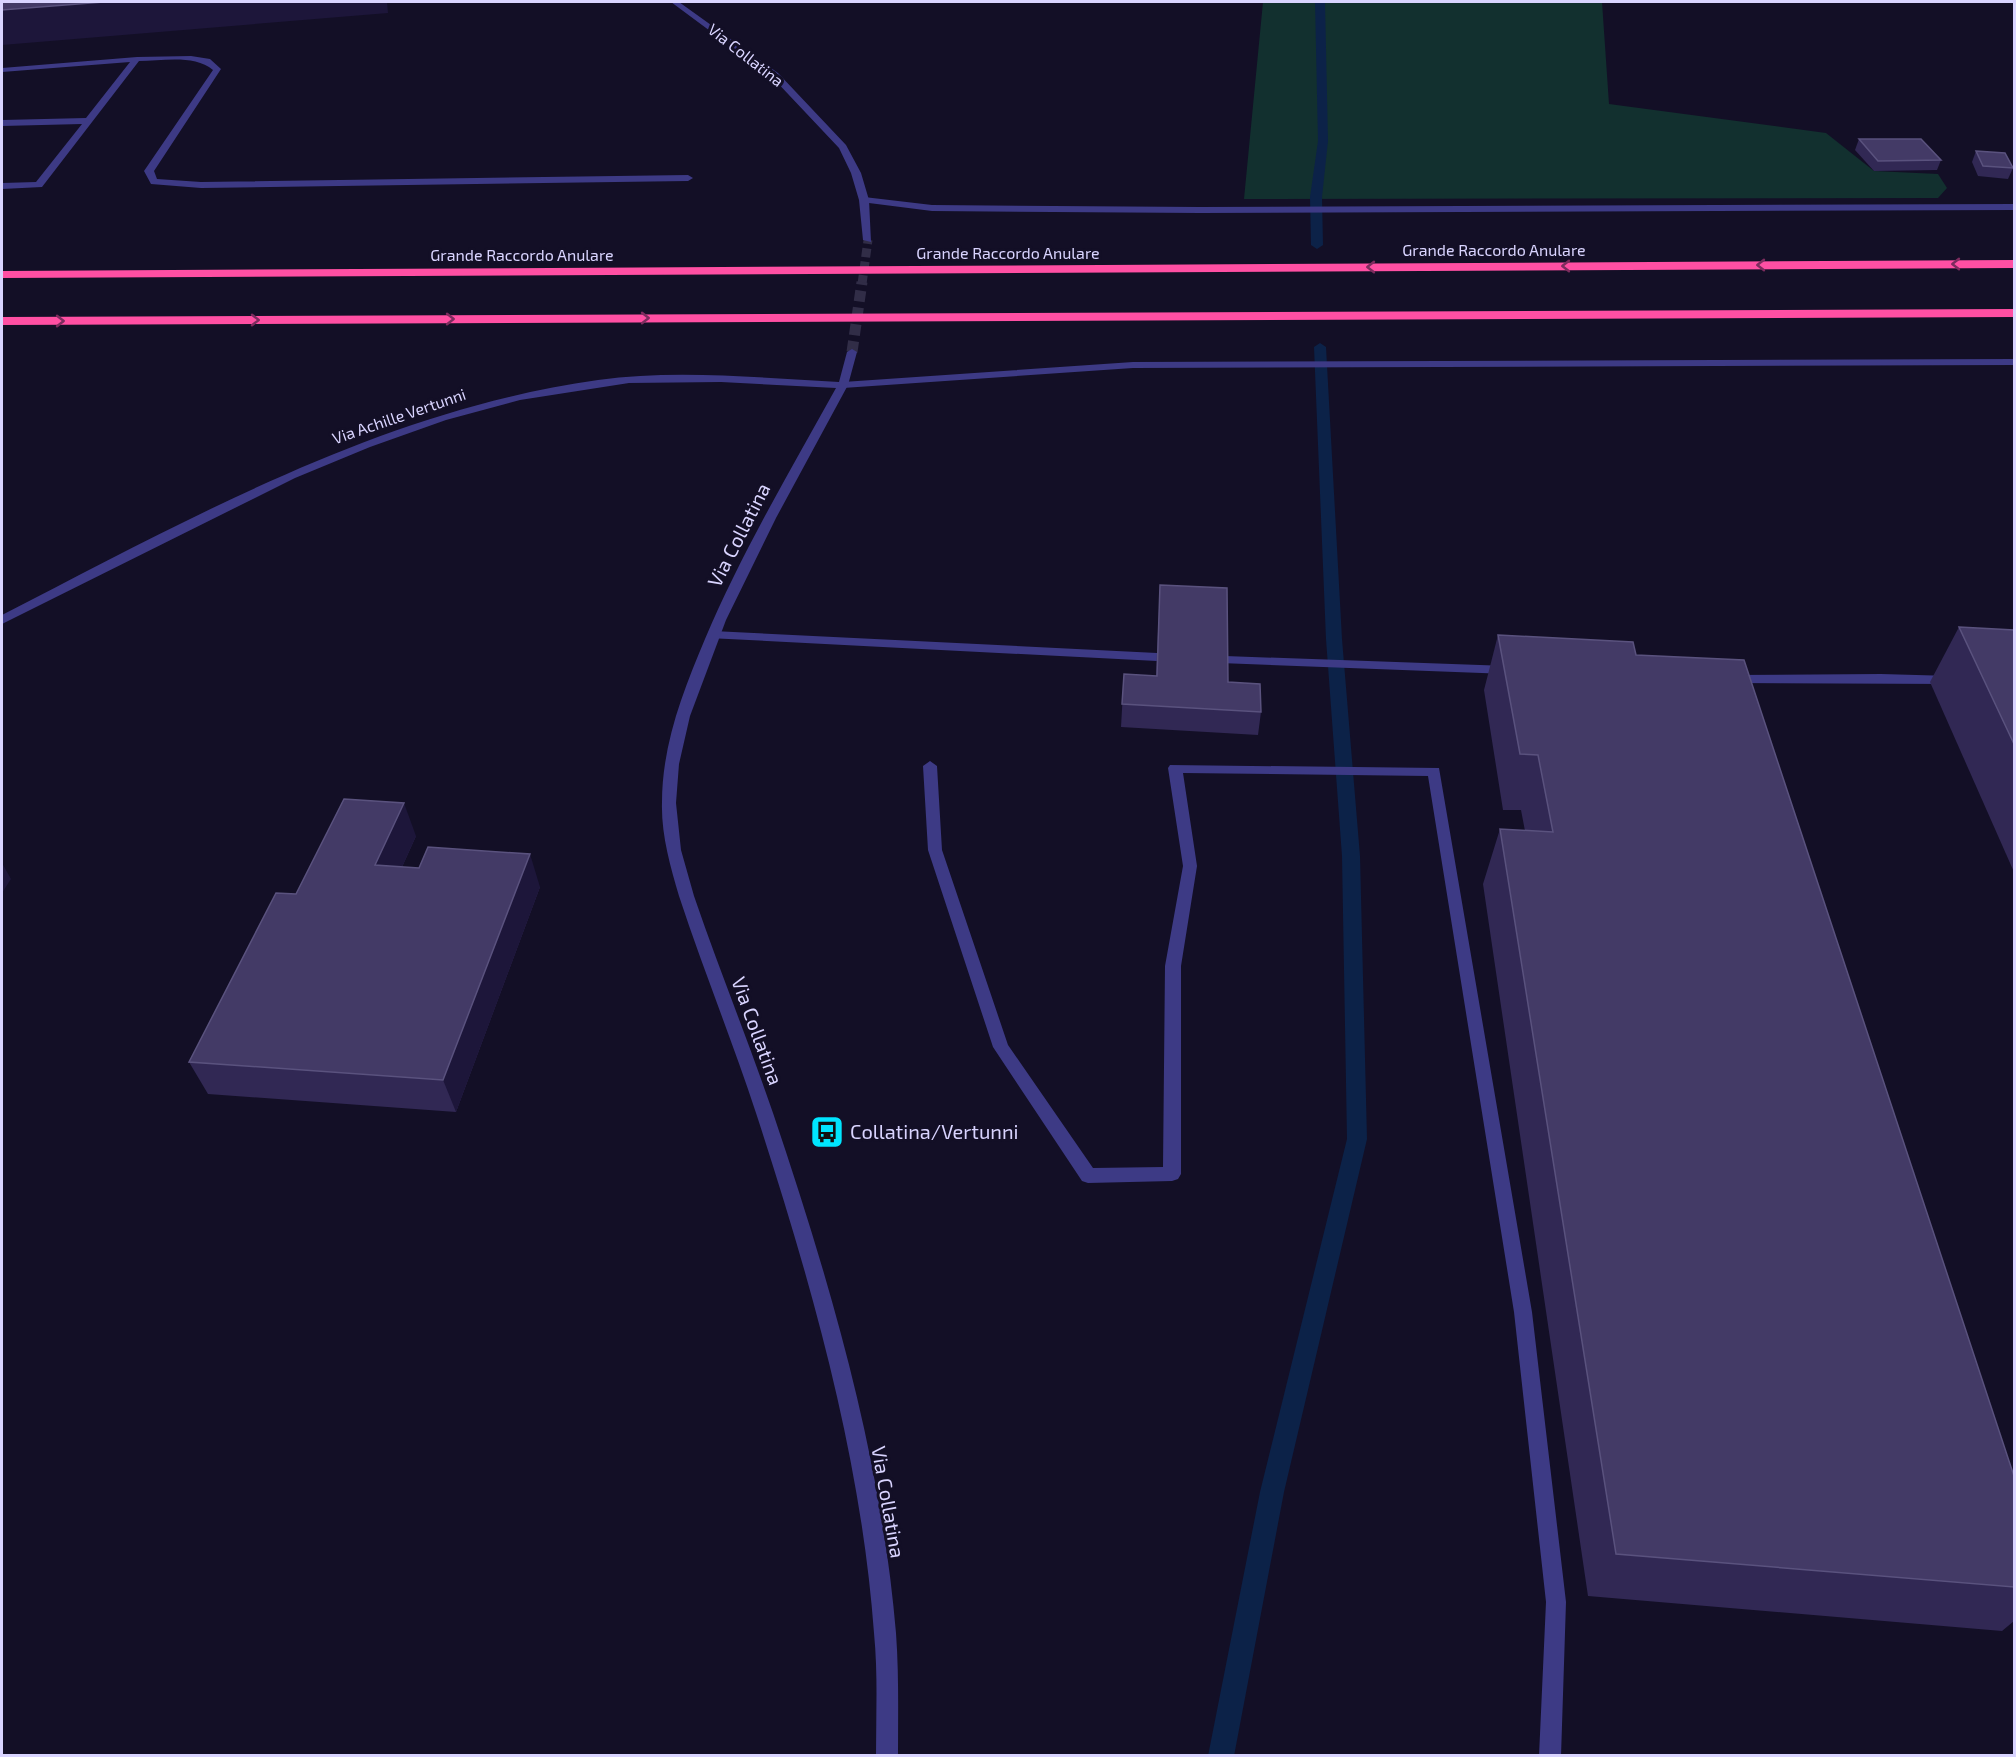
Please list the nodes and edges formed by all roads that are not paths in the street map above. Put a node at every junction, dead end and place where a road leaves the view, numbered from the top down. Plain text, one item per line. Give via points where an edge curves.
1 (675, 2) edge
2 (137, 59) junction
3 (2, 70) edge
4 (90, 121) junction
5 (2, 123) edge
6 (688, 178) dead end
7 (2, 186) edge
8 (864, 201) junction
9 (2014, 207) edge
10 (868, 240) tunnel mouth
11 (2014, 264) edge
12 (2, 274) edge
13 (2014, 313) edge
14 (2, 321) edge
15 (852, 352) tunnel mouth
16 (2014, 362) edge
17 (843, 385) junction
18 (2, 620) edge
19 (713, 635) junction
20 (1157, 657) edge
21 (1225, 660) edge
22 (1519, 670) edge
23 (1719, 679) edge
24 (1970, 681) edge
25 (930, 766) dead end
26 (887, 1755) edge
27 (1550, 1755) edge

1 - 8 street, Via Collatina via 775,75 823,123 843,147
2 - 3 street
2 - 4 street
2 - 6 street via 191,58 207,61 217,69 149,171 154,182 201,185
4 - 5 street
4 - 7 street via 39,185
8 - 9 street via 932,208 1300,210
8 - 10 street, Via Collatina
11 -> 12 highway, Grande Raccordo Anulare
14 -> 13 highway
15 - 17 street, Via Collatina
16 - 17 street, Via Achille Vertunni via 1133,365
17 - 18 street, Via Achille Vertunni via 618,381 559,388 459,412 335,455
17 - 19 street, Via Collatina via 745,563
19 - 20 street
19 - 26 street, Via Collatina via 690,694 673,754 669,816 693,917 764,1110 842,1371 878,1567 885,1636
21 - 22 street
23 - 24 street
25 - 27 street via 935,850 1000,1047 1088,1176 1172,1174 1173,966 1190,866 1175,768 1434,771 1523,1312 1556,1602

